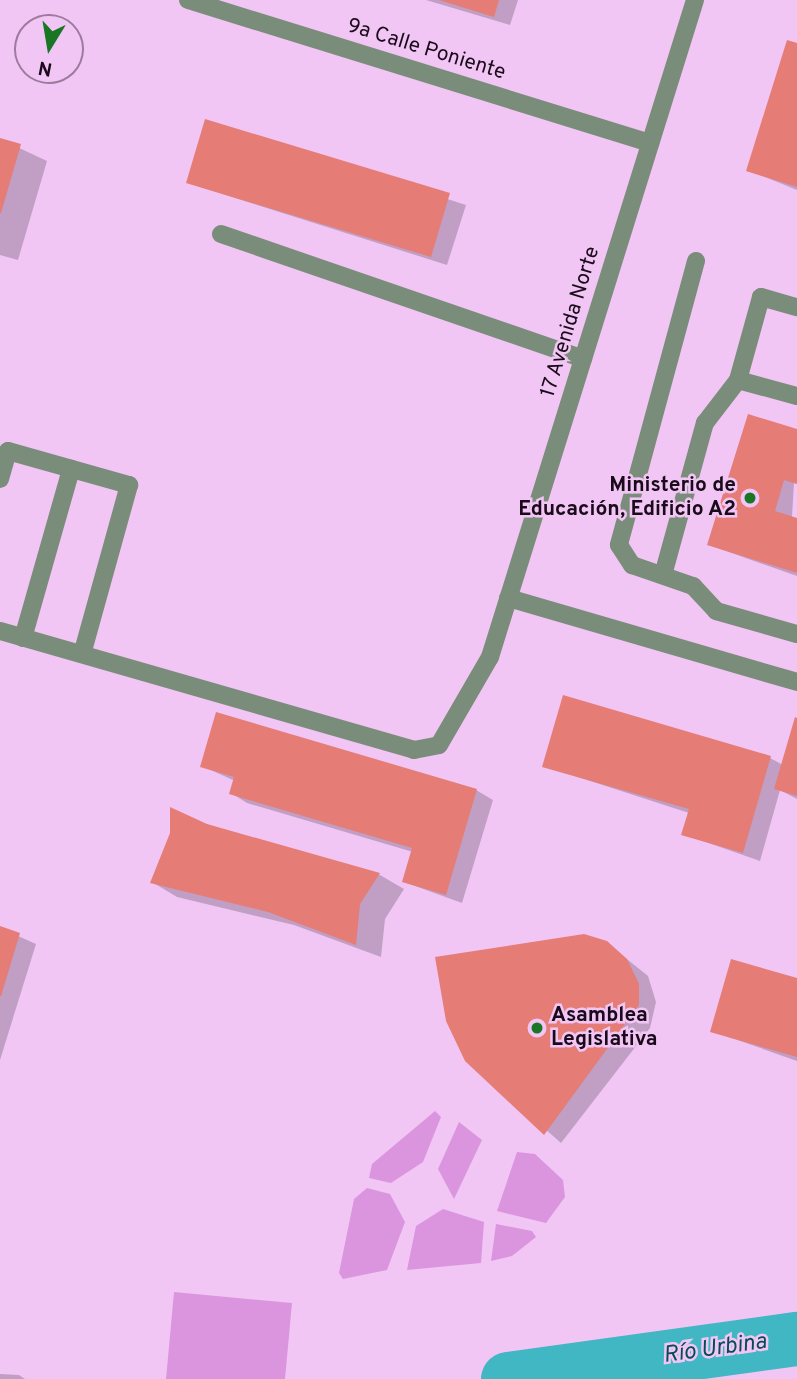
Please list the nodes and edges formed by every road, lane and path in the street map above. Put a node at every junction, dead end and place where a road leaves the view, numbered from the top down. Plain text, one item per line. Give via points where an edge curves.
1 (188, 0) edge
2 (695, 0) edge
3 (650, 143) junction
4 (221, 234) dead end
5 (696, 261) dead end
6 (797, 307) edge
7 (583, 359) junction
8 (738, 380) junction
9 (797, 396) edge
10 (71, 470) junction
11 (0, 479) edge
12 (663, 575) junction
13 (508, 598) junction
14 (0, 631) edge
15 (797, 634) edge
16 (23, 638) junction
17 (82, 654) junction
18 (797, 682) edge

1 - 3 street, 9a Calle Poniente
2 - 3 street, 17 Avenida Norte
3 - 7 street, 17 Avenida Norte
4 - 7 street
5 - 12 street via 619,531 628,562
6 - 8 street via 761,297
7 - 13 street, 17 Avenida Norte
8 - 9 street
8 - 12 street via 705,423
10 - 11 street via 8,451
10 - 16 street
10 - 17 street via 130,485
12 - 15 street via 693,586 716,611
13 - 17 street, 17 Avenida Norte via 490,657 439,745 414,750
13 - 18 street
14 - 16 street, 17 Avenida Norte
16 - 17 street, 17 Avenida Norte

